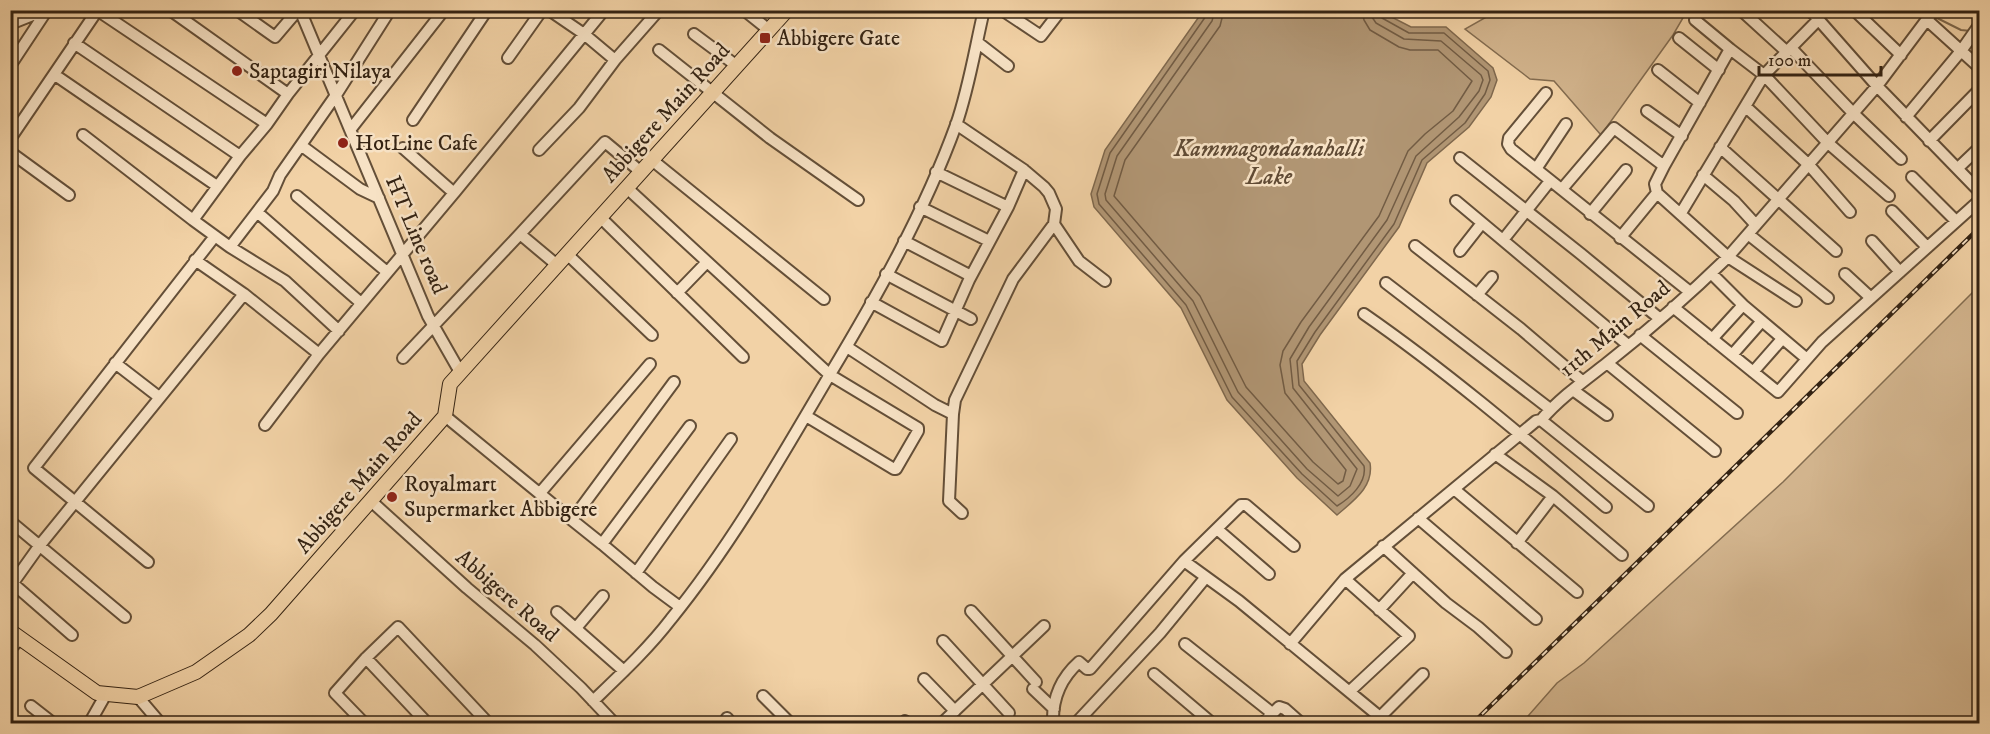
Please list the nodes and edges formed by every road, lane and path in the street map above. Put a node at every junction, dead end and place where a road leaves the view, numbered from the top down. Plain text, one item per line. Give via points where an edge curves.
1 (46, 10) edge
2 (170, 10) edge
3 (237, 10) edge
4 (299, 10) edge
5 (355, 10) edge
6 (390, 10) edge
7 (444, 10) edge
8 (487, 10) edge
9 (542, 10) edge
10 (549, 10) edge
11 (604, 10) edge
12 (659, 10) edge
13 (744, 10) edge
14 (787, 10) edge
15 (984, 10) edge
16 (1002, 10) edge
17 (1061, 10) edge
18 (1741, 10) edge
19 (1810, 10) edge
20 (1854, 10) edge
21 (97, 11) edge
22 (1930, 15) edge
23 (1695, 20) dead end
24 (1818, 20) junction
25 (10, 24) edge
26 (1980, 24) edge
27 (769, 30) junction
28 (584, 34) junction
29 (694, 34) dead end
30 (1679, 38) dead end
31 (976, 42) junction
32 (74, 43) junction
33 (659, 50) dead end
34 (1730, 50) junction
35 (1789, 50) junction
36 (1961, 51) junction
37 (1900, 55) junction
38 (319, 56) junction
39 (508, 58) dead end
40 (615, 60) junction
41 (10, 66) edge
42 (737, 66) junction
43 (1008, 66) dead end
44 (1980, 68) edge
45 (1658, 70) dead end
46 (1719, 70) junction
47 (55, 75) junction
48 (1764, 75) junction
49 (1877, 86) junction
50 (1980, 89) edge
51 (713, 93) junction
52 (1546, 93) dead end
53 (288, 94) junction
54 (336, 95) junction
55 (1700, 103) junction
56 (1746, 107) junction
57 (1647, 111) dead end
58 (1853, 114) junction
59 (1906, 117) junction
60 (413, 120) dead end
61 (267, 124) junction
62 (956, 124) junction
63 (1566, 124) dead end
64 (350, 130) junction
65 (83, 135) dead end
66 (1682, 136) junction
67 (10, 139) edge
68 (1929, 141) junction
69 (1828, 143) junction
70 (302, 146) junction
71 (1720, 147) junction
72 (1980, 147) edge
73 (403, 148) dead end
74 (539, 150) dead end
75 (10, 152) edge
76 (240, 156) junction
77 (1460, 158) dead end
78 (1901, 159) dead end
79 (652, 160) junction
80 (1809, 165) junction
81 (1664, 166) junction
82 (1958, 168) junction
83 (1536, 169) junction
84 (1024, 170) junction
85 (1626, 170) dead end
86 (640, 172) junction
87 (936, 172) junction
88 (1703, 175) junction
89 (1912, 177) dead end
90 (1550, 181) junction
91 (218, 186) junction
92 (627, 188) junction
93 (1562, 189) junction
94 (1980, 192) edge
95 (454, 193) junction
96 (1657, 193) junction
97 (69, 195) dead end
98 (297, 196) dead end
99 (1889, 196) dead end
100 (379, 198) junction
101 (1779, 199) junction
102 (858, 200) dead end
103 (1980, 200) edge
104 (1456, 201) dead end
105 (920, 207) junction
106 (1008, 207) junction
107 (1526, 210) junction
108 (1892, 211) dead end
109 (257, 212) junction
110 (1850, 212) dead end
111 (1681, 213) junction
112 (1590, 214) junction
113 (600, 217) junction
114 (193, 220) junction
115 (1956, 221) junction
116 (1482, 223) junction
117 (1054, 224) junction
118 (1756, 225) junction
119 (520, 234) junction
120 (1748, 234) junction
121 (215, 236) junction
122 (1620, 238) junction
123 (1503, 240) junction
124 (904, 241) junction
125 (989, 241) junction
126 (1872, 241) dead end
127 (1415, 246) dead end
128 (230, 247) junction
129 (1927, 247) junction
130 (1460, 251) dead end
131 (1836, 251) dead end
132 (402, 253) junction
133 (567, 254) junction
134 (1728, 256) junction
135 (195, 260) junction
136 (707, 262) junction
137 (557, 265) junction
138 (387, 272) junction
139 (1900, 272) junction
140 (1711, 273) junction
141 (886, 274) junction
142 (1845, 274) dead end
143 (971, 276) junction
144 (1492, 277) dead end
145 (1105, 281) dead end
146 (1386, 283) dead end
147 (1690, 292) junction
148 (677, 293) junction
149 (244, 294) junction
150 (1477, 295) junction
151 (1828, 298) dead end
152 (1871, 298) junction
153 (824, 299) dead end
154 (1796, 301) dead end
155 (871, 302) junction
156 (361, 303) junction
157 (1743, 305) junction
158 (1673, 307) junction
159 (955, 311) junction
160 (1364, 314) dead end
161 (1659, 318) junction
162 (971, 319) dead end
163 (1762, 321) junction
164 (433, 325) junction
165 (339, 331) junction
166 (652, 335) dead end
167 (1640, 335) junction
168 (1712, 339) junction
169 (1782, 339) junction
170 (1628, 345) junction
171 (847, 347) junction
172 (319, 354) junction
173 (1732, 355) junction
174 (743, 357) dead end
175 (403, 358) dead end
176 (1807, 359) junction
177 (115, 363) junction
178 (1607, 363) junction
179 (650, 364) dead end
180 (460, 372) junction
181 (1753, 372) junction
182 (830, 375) junction
183 (1582, 381) junction
184 (674, 382) dead end
185 (1573, 390) junction
186 (159, 397) junction
187 (1550, 409) junction
188 (1737, 413) dead end
189 (953, 414) junction
190 (1607, 415) dead end
191 (806, 416) junction
192 (445, 417) junction
193 (1541, 420) junction
194 (265, 425) dead end
195 (690, 426) dead end
196 (1520, 434) junction
197 (731, 439) dead end
198 (1715, 451) dead end
199 (1495, 454) junction
200 (1454, 489) junction
201 (540, 493) junction
202 (1553, 496) junction
203 (371, 501) junction
204 (76, 503) junction
205 (1648, 506) dead end
206 (1606, 507) dead end
207 (962, 513) dead end
208 (1418, 518) junction
209 (572, 520) junction
210 (10, 521) edge
211 (1217, 529) junction
212 (1516, 543) junction
213 (602, 544) junction
214 (40, 545) junction
215 (1294, 546) dead end
216 (1383, 546) junction
217 (1622, 555) dead end
218 (1184, 561) junction
219 (148, 562) dead end
220 (636, 573) junction
221 (1413, 573) junction
222 (1269, 574) dead end
223 (1206, 577) junction
224 (1346, 579) junction
225 (11, 584) edge
226 (1576, 592) dead end
227 (603, 596) dead end
228 (680, 607) junction
229 (1379, 610) junction
230 (971, 611) dead end
231 (557, 612) dead end
232 (125, 617) dead end
233 (1536, 619) dead end
234 (1044, 626) dead end
235 (576, 628) junction
236 (72, 635) dead end
237 (14, 640) edge
238 (943, 641) dead end
239 (1185, 644) dead end
240 (1290, 644) junction
241 (1506, 652) dead end
242 (1013, 656) junction
243 (366, 658) junction
244 (624, 671) junction
245 (1154, 674) dead end
246 (1423, 674) dead end
247 (924, 679) dead end
248 (983, 684) junction
249 (1350, 691) junction
250 (106, 694) junction
251 (763, 696) dead end
252 (138, 697) junction
253 (593, 701) junction
254 (32, 706) dead end
255 (1054, 709) junction
256 (955, 711) junction
257 (1009, 713) dead end
258 (1272, 713) junction
259 (1383, 720) edge
260 (54, 723) edge
261 (89, 723) edge
262 (161, 723) edge
263 (365, 723) edge
264 (428, 723) edge
265 (489, 723) edge
266 (615, 723) edge
267 (791, 723) edge
268 (941, 723) edge
269 (1053, 723) edge
270 (1079, 723) edge
271 (1213, 723) edge
272 (1262, 723) edge
273 (1302, 723) edge

1 - 25 street
1 - 41 street
2 - 53 street
3 - 4 street via 275,37
4 - 38 street, HT Line road
5 - 38 street
6 - 54 street
7 - 64 street
8 - 60 street
9 - 39 street
10 - 28 street
11 - 28 street
12 - 40 street
13 - 27 street
14 - 27 main road, Abbigere Main Road
15 - 31 street
16 - 17 street via 1041,36
18 - 35 street
19 - 24 street
20 - 37 street
21 - 32 street
21 - 61 street
22 - 36 street
22 - 37 street, 11th Main Road
23 - 34 street
24 - 35 street
24 - 49 street
26 - 36 street
27 - 42 main road, Abbigere Main Road
28 - 40 street
28 - 95 street
29 - 42 street
30 - 46 street
31 - 43 street
31 - 62 street
32 - 47 street
32 - 76 street
33 - 51 street
34 - 46 street
34 - 48 street
35 - 48 street
35 - 58 street
36 - 44 street
36 - 59 street
37 - 49 street, 11th Main Road
38 - 53 street
38 - 54 street, HT Line road
40 - 74 street via 579,108
42 - 51 main road, Abbigere Main Road
45 - 55 street
46 - 55 street
47 - 67 street
47 - 91 street
48 - 56 street
48 - 69 street
49 - 58 street, 11th Main Road
49 - 59 street
50 - 68 street
51 - 79 main road, Abbigere Main Road
51 - 102 street
52 - 83 street via 1508,144
53 - 61 street
54 - 64 street, HT Line road
54 - 70 street
55 - 66 street
56 - 71 street
56 - 80 street
57 - 66 street
58 - 69 street, 11th Main Road
58 - 78 street
59 - 68 street
61 - 76 street
62 - 84 street
62 - 87 street
63 - 83 street
64 - 100 street, HT Line road
65 - 114 street
66 - 81 street
68 - 82 street
69 - 80 street, 11th Main Road
69 - 99 street
70 - 100 street via 360,189
70 - 109 street
71 - 88 street
71 - 101 street
72 - 82 street
73 - 95 street
75 - 97 street
76 - 91 street
77 - 107 street
79 - 86 main road, Abbigere Main Road
79 - 153 street
80 - 101 street, 11th Main Road
80 - 110 street
81 - 93 street via 1614,128
81 - 96 street via 1655,184
82 - 94 street
83 - 90 street
84 - 106 street
84 - 117 street via 1049,192 1056,209
85 - 112 street
86 - 92 main road, Abbigere Main Road
86 - 119 street via 605,142
87 - 105 street
87 - 106 street
88 - 111 street
88 - 118 street
89 - 115 street
90 - 93 street
90 - 107 street
91 - 114 street
92 - 113 main road, Abbigere Main Road
92 - 136 street
93 - 112 street
95 - 132 street
96 - 111 street
96 - 122 street
98 - 138 street
100 - 132 street, HT Line road
101 - 118 street, 11th Main Road
101 - 131 street
103 - 115 street
104 - 116 street
105 - 124 street
105 - 125 street
106 - 125 street
107 - 123 street
107 - 161 street
108 - 129 street
109 - 128 street
109 - 156 street
111 - 134 street
112 - 122 street
113 - 133 main road, Abbigere Main Road
113 - 148 street
114 - 121 street
115 - 129 street
116 - 123 street
116 - 130 street
117 - 145 street via 1078,261
117 - 189 street via 1013,279 955,400
118 - 120 street, 11th Main Road
119 - 137 street
119 - 164 street
120 - 134 street, 11th Main Road
120 - 151 street
121 - 128 street
121 - 135 street
122 - 147 street
123 - 170 street
124 - 141 street
124 - 143 street
125 - 143 street
126 - 139 street
127 - 150 street
128 - 165 street via 285,281
129 - 139 street
132 - 138 street
132 - 164 street, HT Line road
133 - 137 main road, Abbigere Main Road
133 - 166 street
134 - 140 street, 11th Main Road
134 - 154 street
135 - 149 street
135 - 177 street
136 - 148 street
136 - 182 street
137 - 180 main road, Abbigere Main Road
138 - 156 street
139 - 152 street
140 - 147 street, 11th Main Road
140 - 157 street
141 - 155 street
141 - 159 street
142 - 152 street
143 - 159 street
144 - 150 street
146 - 187 street
147 - 158 street, 11th Main Road
148 - 174 street
149 - 172 street
149 - 186 street
150 - 183 street
152 - 176 street
155 - 159 street via 942,341
155 - 171 street
156 - 165 street
157 - 163 street
157 - 168 street
158 - 161 street, 11th Main Road
158 - 168 street
159 - 162 street
160 - 196 street via 1419,352
161 - 167 street, 11th Main Road
163 - 169 street
163 - 173 street
164 - 175 street
164 - 180 street, HT Line road
165 - 172 street
167 - 170 street, 11th Main Road
167 - 188 street
168 - 173 street
169 - 176 street
169 - 181 street
170 - 178 street, 11th Main Road
171 - 182 street
171 - 189 street
172 - 194 street
173 - 181 street
176 - 181 street via 1778,392
177 - 186 street
177 - 204 street via 34,468
178 - 183 street, 11th Main Road
178 - 198 street
179 - 201 street
180 - 192 main road, Abbigere Main Road via 450,384
182 - 191 street
182 - 191 street via 918,428 896,469
183 - 185 street, 11th Main Road
184 - 209 street
185 - 187 street, 11th Main Road
185 - 190 street
186 - 204 street
187 - 193 street, 11th Main Road
189 - 207 street via 950,501
191 - 228 street via 770,477
192 - 201 street
192 - 203 main road, Abbigere Main Road
193 - 196 street, 11th Main Road
193 - 205 street
195 - 213 street
196 - 199 street, 11th Main Road
196 - 206 street
197 - 220 street
199 - 200 street, 11th Main Road
199 - 202 street
200 - 208 street, 11th Main Road
200 - 212 street
201 - 209 street
202 - 212 street
202 - 217 street
203 - 252 main road, Abbigere Main Road via 249,636 196,672
203 - 253 street, Abbigere Road
204 - 214 street
204 - 219 street
208 - 216 street, 11th Main Road
208 - 233 street
209 - 213 street
210 - 214 street
211 - 215 street via 1243,504
211 - 218 street
211 - 222 street
212 - 226 street
213 - 220 street
214 - 225 street
214 - 232 street
216 - 221 street
216 - 224 street, 11th Main Road
218 - 223 street
218 - 255 street via 1090,669 1083,666 1069,671 1058,690
220 - 228 street
221 - 229 street
221 - 241 street
223 - 240 street
223 - 270 street
224 - 229 street
224 - 240 street, 11th Main Road
225 - 236 street
227 - 235 street
228 - 244 street
229 - 249 street via 1409,636
230 - 242 street
231 - 235 street
234 - 242 street
235 - 244 street
237 - 250 main road, Abbigere Main Road via 97,693
238 - 248 street
239 - 258 street
240 - 249 street
242 - 248 street
242 - 255 street
243 - 263 street via 335,693
243 - 264 street
243 - 265 street via 399,627
244 - 253 street
245 - 271 street
246 - 259 street
247 - 256 street
248 - 256 street
248 - 257 street
249 - 259 street
250 - 252 main road, Abbigere Main Road
250 - 261 street
251 - 267 street
252 - 262 street
253 - 266 street, Abbigere Road
254 - 260 street
255 - 269 street
256 - 268 street
258 - 272 street
258 - 273 street via 1279,707

